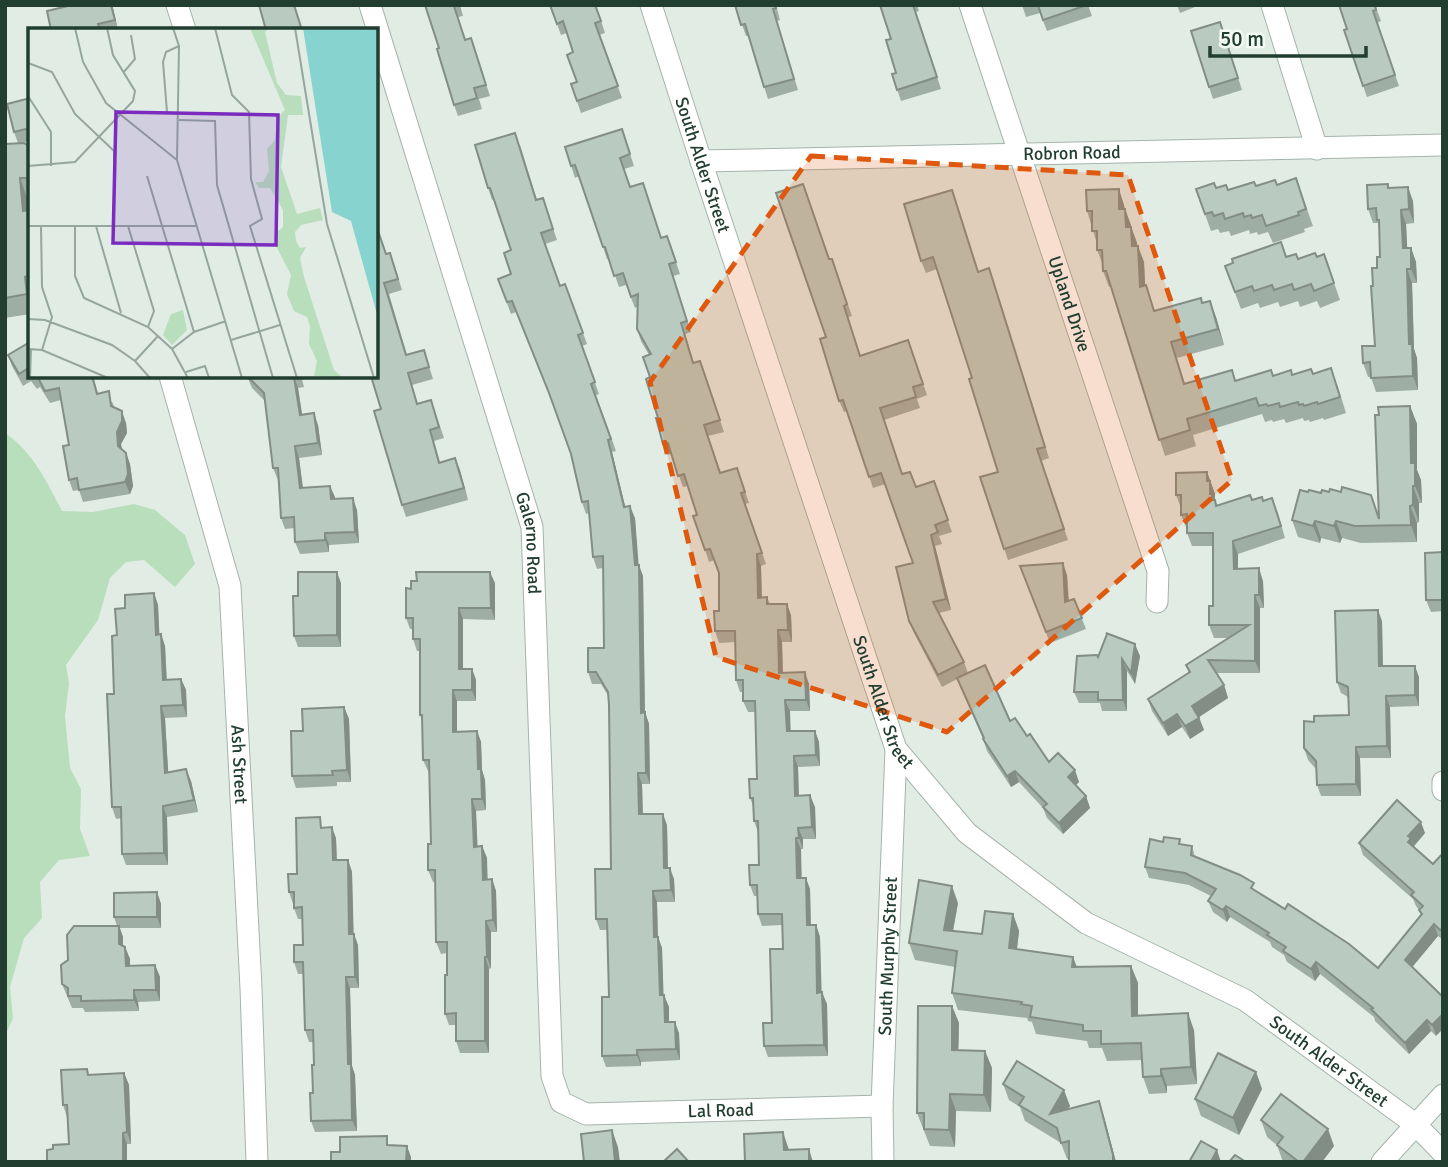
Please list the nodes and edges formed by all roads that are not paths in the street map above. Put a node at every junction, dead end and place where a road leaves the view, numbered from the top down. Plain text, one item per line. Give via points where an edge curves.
1 (177, 5) edge
2 (370, 5) edge
3 (651, 5) edge
4 (970, 5) edge
5 (1272, 5) edge
6 (184, 28) edge
7 (377, 28) edge
8 (378, 31) edge
9 (1443, 145) edge
10 (1317, 149) junction
11 (1018, 155) junction
12 (701, 161) junction
13 (171, 378) edge
14 (1157, 603) dead end
15 (896, 749) junction
16 (1443, 782) edge
17 (1443, 790) edge
18 (1443, 1095) edge
19 (561, 1102) joint
20 (882, 1106) junction
21 (1415, 1124) junction
22 (1443, 1153) edge
23 (257, 1162) edge
24 (883, 1162) edge
25 (1382, 1162) edge

1 - 6 street
2 - 7 street, Galerno Road
3 - 12 street, South Alder Street
4 - 11 street, Upland Drive
5 - 10 street
8 - 19 street, Galerno Road via 532,527 552,1076
9 - 10 street, Robron Road
10 - 11 street, Robron Road
11 - 12 street, Robron Road
11 - 14 street, Upland Drive via 1158,571
12 - 15 street, South Alder Street
13 - 23 street, Ash Street via 230,586
15 - 20 street, South Murphy Street
15 - 21 street, South Alder Street via 967,833 1086,923 1245,1000
16 - 17 street
18 - 21 street
19 - 20 street, Lal Road via 586,1114
20 - 24 street, South Murphy Street
21 - 22 street, South Alder Street
21 - 25 street

